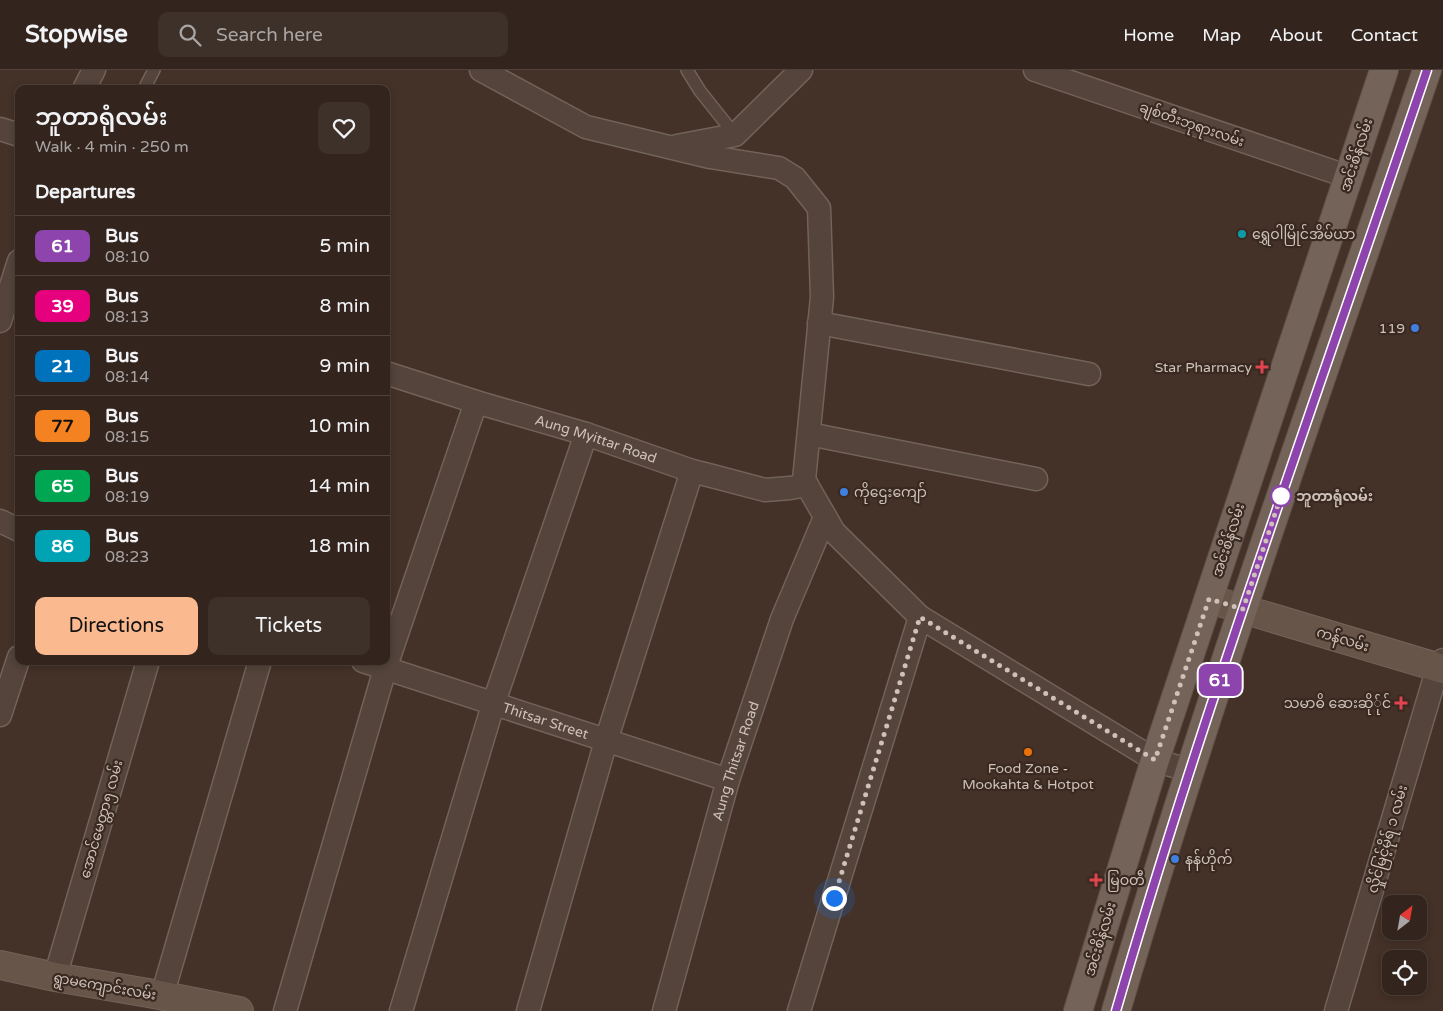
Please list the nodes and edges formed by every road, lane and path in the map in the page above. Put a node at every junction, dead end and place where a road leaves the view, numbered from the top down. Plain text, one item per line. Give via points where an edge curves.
1 (94, 70) edge
2 (154, 70) edge
3 (481, 70) edge
4 (687, 70) edge
5 (801, 70) edge
6 (1034, 70) edge
7 (1384, 70) edge
8 (1427, 70) edge
9 (86, 85) edge
10 (146, 85) edge
11 (0, 129) edge
12 (15, 134) edge
13 (735, 134) junction
14 (671, 148) junction
15 (1349, 178) junction
16 (14, 263) edge
17 (0, 321) edge
18 (820, 323) junction
19 (390, 373) edge
20 (1089, 374) dead end
21 (476, 402) junction
22 (586, 434) junction
23 (808, 434) junction
24 (692, 471) junction
25 (1036, 480) dead end
26 (807, 485) junction
27 (825, 517) junction
28 (0, 522) edge
29 (15, 528) edge
30 (1209, 599) junction
31 (1243, 609) junction
32 (920, 617) junction
33 (390, 654) edge
34 (16, 665) edge
35 (147, 665) edge
36 (259, 665) edge
37 (374, 665) edge
38 (386, 665) edge
39 (1441, 666) edge
40 (385, 669) junction
41 (493, 705) junction
42 (0, 715) edge
43 (606, 741) junction
44 (1155, 760) junction
45 (1190, 771) junction
46 (728, 780) junction
47 (0, 965) edge
48 (55, 977) junction
49 (161, 1000) junction
50 (237, 1011) edge
51 (285, 1011) edge
52 (401, 1011) edge
53 (528, 1011) edge
54 (664, 1011) edge
55 (799, 1011) edge
56 (1078, 1011) edge
57 (1116, 1011) edge
58 (1336, 1011) edge

1 - 9 street
2 - 10 lane
3 - 14 street via 586,127
4 - 13 lane
5 - 13 street
6 - 15 street, ချစ်တီးဘုရားလမ်း
7 - 15 main road, အင်းစိန်လမ်း
8 - 31 main road
11 - 12 street
13 - 14 street
14 - 18 street via 779,168 795,178 818,208
15 - 30 main road, အင်းစိန်လမ်း
16 - 17 street
18 - 20 street
18 - 23 street
19 - 21 street, Aung Myittar Road
21 - 22 street, Aung Myittar Road
21 - 33 street
22 - 24 street, Aung Myittar Road
22 - 41 street
23 - 25 street
23 - 26 street via 804,480
24 - 26 street, Aung Myittar Road via 766,490
24 - 43 street
26 - 27 street
27 - 32 street via 834,532
27 - 46 street, Aung Thitsar Road via 782,619
28 - 29 street
30 - 31 main road, ကန်လမ်း
30 - 44 main road, အင်းစိန်လမ်း
31 - 39 main road, ကန်လမ်း
31 - 45 main road
32 - 44 street
32 - 55 street
34 - 42 street
35 - 48 street, အောင်မေတ္တာ၅ လမ်း
36 - 49 street
37 - 40 street, Thitsar Street
38 - 40 street
39 - 58 street, လှိုင်မြင့်မိုရ် ၁ လမ်း
40 - 41 street, Thitsar Street
40 - 51 street
41 - 43 street, Thitsar Street
41 - 52 street
43 - 46 street, Thitsar Street
43 - 53 street
44 - 45 street
44 - 56 main road, အင်းစိန်လမ်း
45 - 57 main road
46 - 54 street, Aung Thitsar Road
47 - 48 main road, ရွာမကျောင်းလမ်း
48 - 49 main road, ရွာမကျောင်းလမ်း
49 - 50 main road, ရွာမကျောင်းလမ်း

